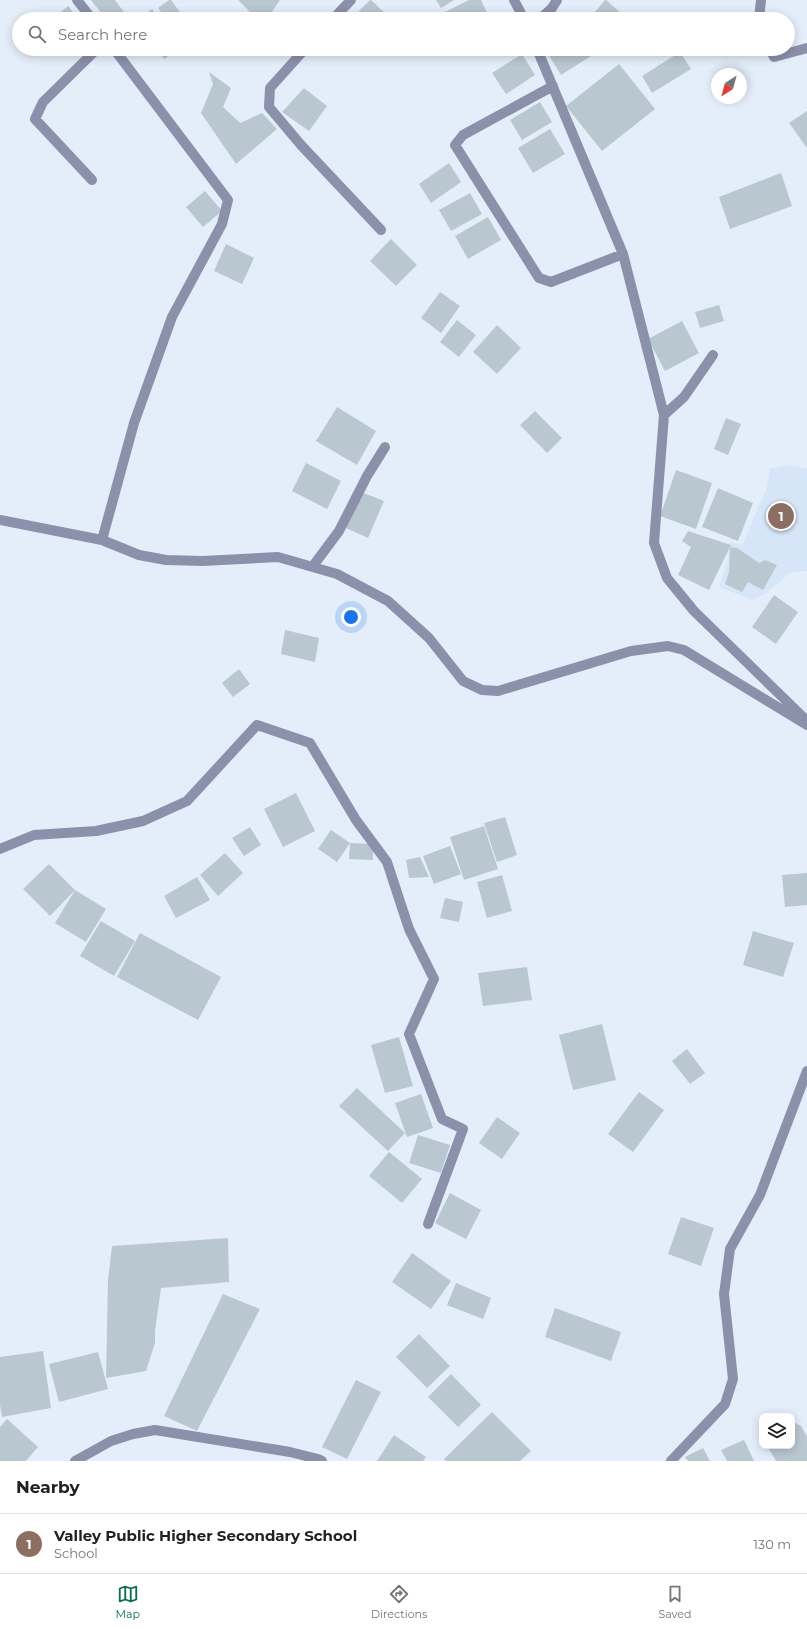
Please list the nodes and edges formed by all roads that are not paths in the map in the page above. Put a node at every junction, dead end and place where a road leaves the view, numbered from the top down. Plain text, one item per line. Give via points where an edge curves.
1 (77, 0) edge
2 (351, 0) edge
3 (514, 0) edge
4 (557, 0) edge
5 (760, 0) edge
6 (86, 12) edge
7 (340, 12) edge
8 (520, 12) edge
9 (548, 12) edge
10 (759, 12) edge
11 (807, 48) edge
12 (795, 51) edge
13 (90, 56) edge
14 (119, 56) edge
15 (299, 56) edge
16 (539, 56) edge
17 (553, 86) junction
18 (92, 180) dead end
19 (381, 230) dead end
20 (623, 254) junction
21 (712, 355) dead end
22 (664, 415) junction
23 (385, 447) dead end
24 (0, 520) edge
25 (102, 540) junction
26 (313, 566) junction
27 (807, 721) edge
28 (807, 725) edge
29 (0, 849) edge
30 (807, 1072) edge
31 (428, 1224) dead end
32 (75, 1461) edge
33 (322, 1461) edge
34 (671, 1461) edge

1 - 6 street
2 - 7 street
3 - 8 street
4 - 9 street
5 - 10 street
11 - 12 street
13 - 18 street via 43,102 35,119
14 - 25 street via 228,200 222,224 172,317 134,423
15 - 19 street via 270,88 269,107
16 - 17 street
17 - 20 street
17 - 20 street via 462,135 455,145 539,278 552,282
20 - 22 street
21 - 22 street via 684,397
22 - 27 street via 654,543 667,578 694,611
23 - 26 street via 339,531
24 - 25 street
25 - 26 street via 139,554 166,560 278,557
26 - 28 street via 337,574 388,601 429,638 463,681 482,690 498,691 631,651 668,646 684,650
29 - 31 street via 34,835 96,831 143,821 187,801 257,725 310,743 356,820 387,862 409,929 434,979 409,1034 442,1119 463,1129
30 - 34 street via 760,1195 730,1249 724,1294 733,1379 725,1404
32 - 33 street via 111,1441 155,1430 290,1452

